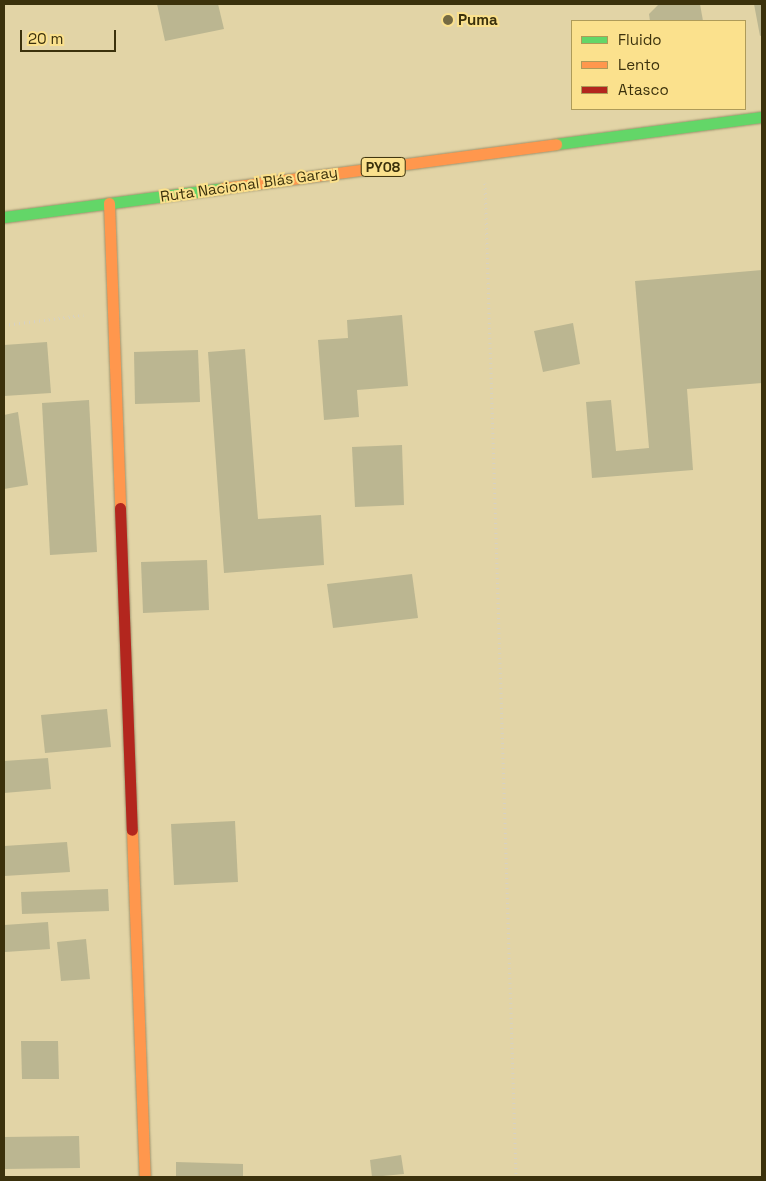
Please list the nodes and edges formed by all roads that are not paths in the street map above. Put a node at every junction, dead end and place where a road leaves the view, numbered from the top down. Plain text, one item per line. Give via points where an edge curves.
1 (762, 117) edge
2 (109, 203) junction
3 (4, 217) edge
4 (145, 1177) edge

1 - 2 main road, Ruta Nacional Blás Garay / PY08
2 - 3 main road, Ruta Nacional Blás Garay / PY08
2 - 4 main road

